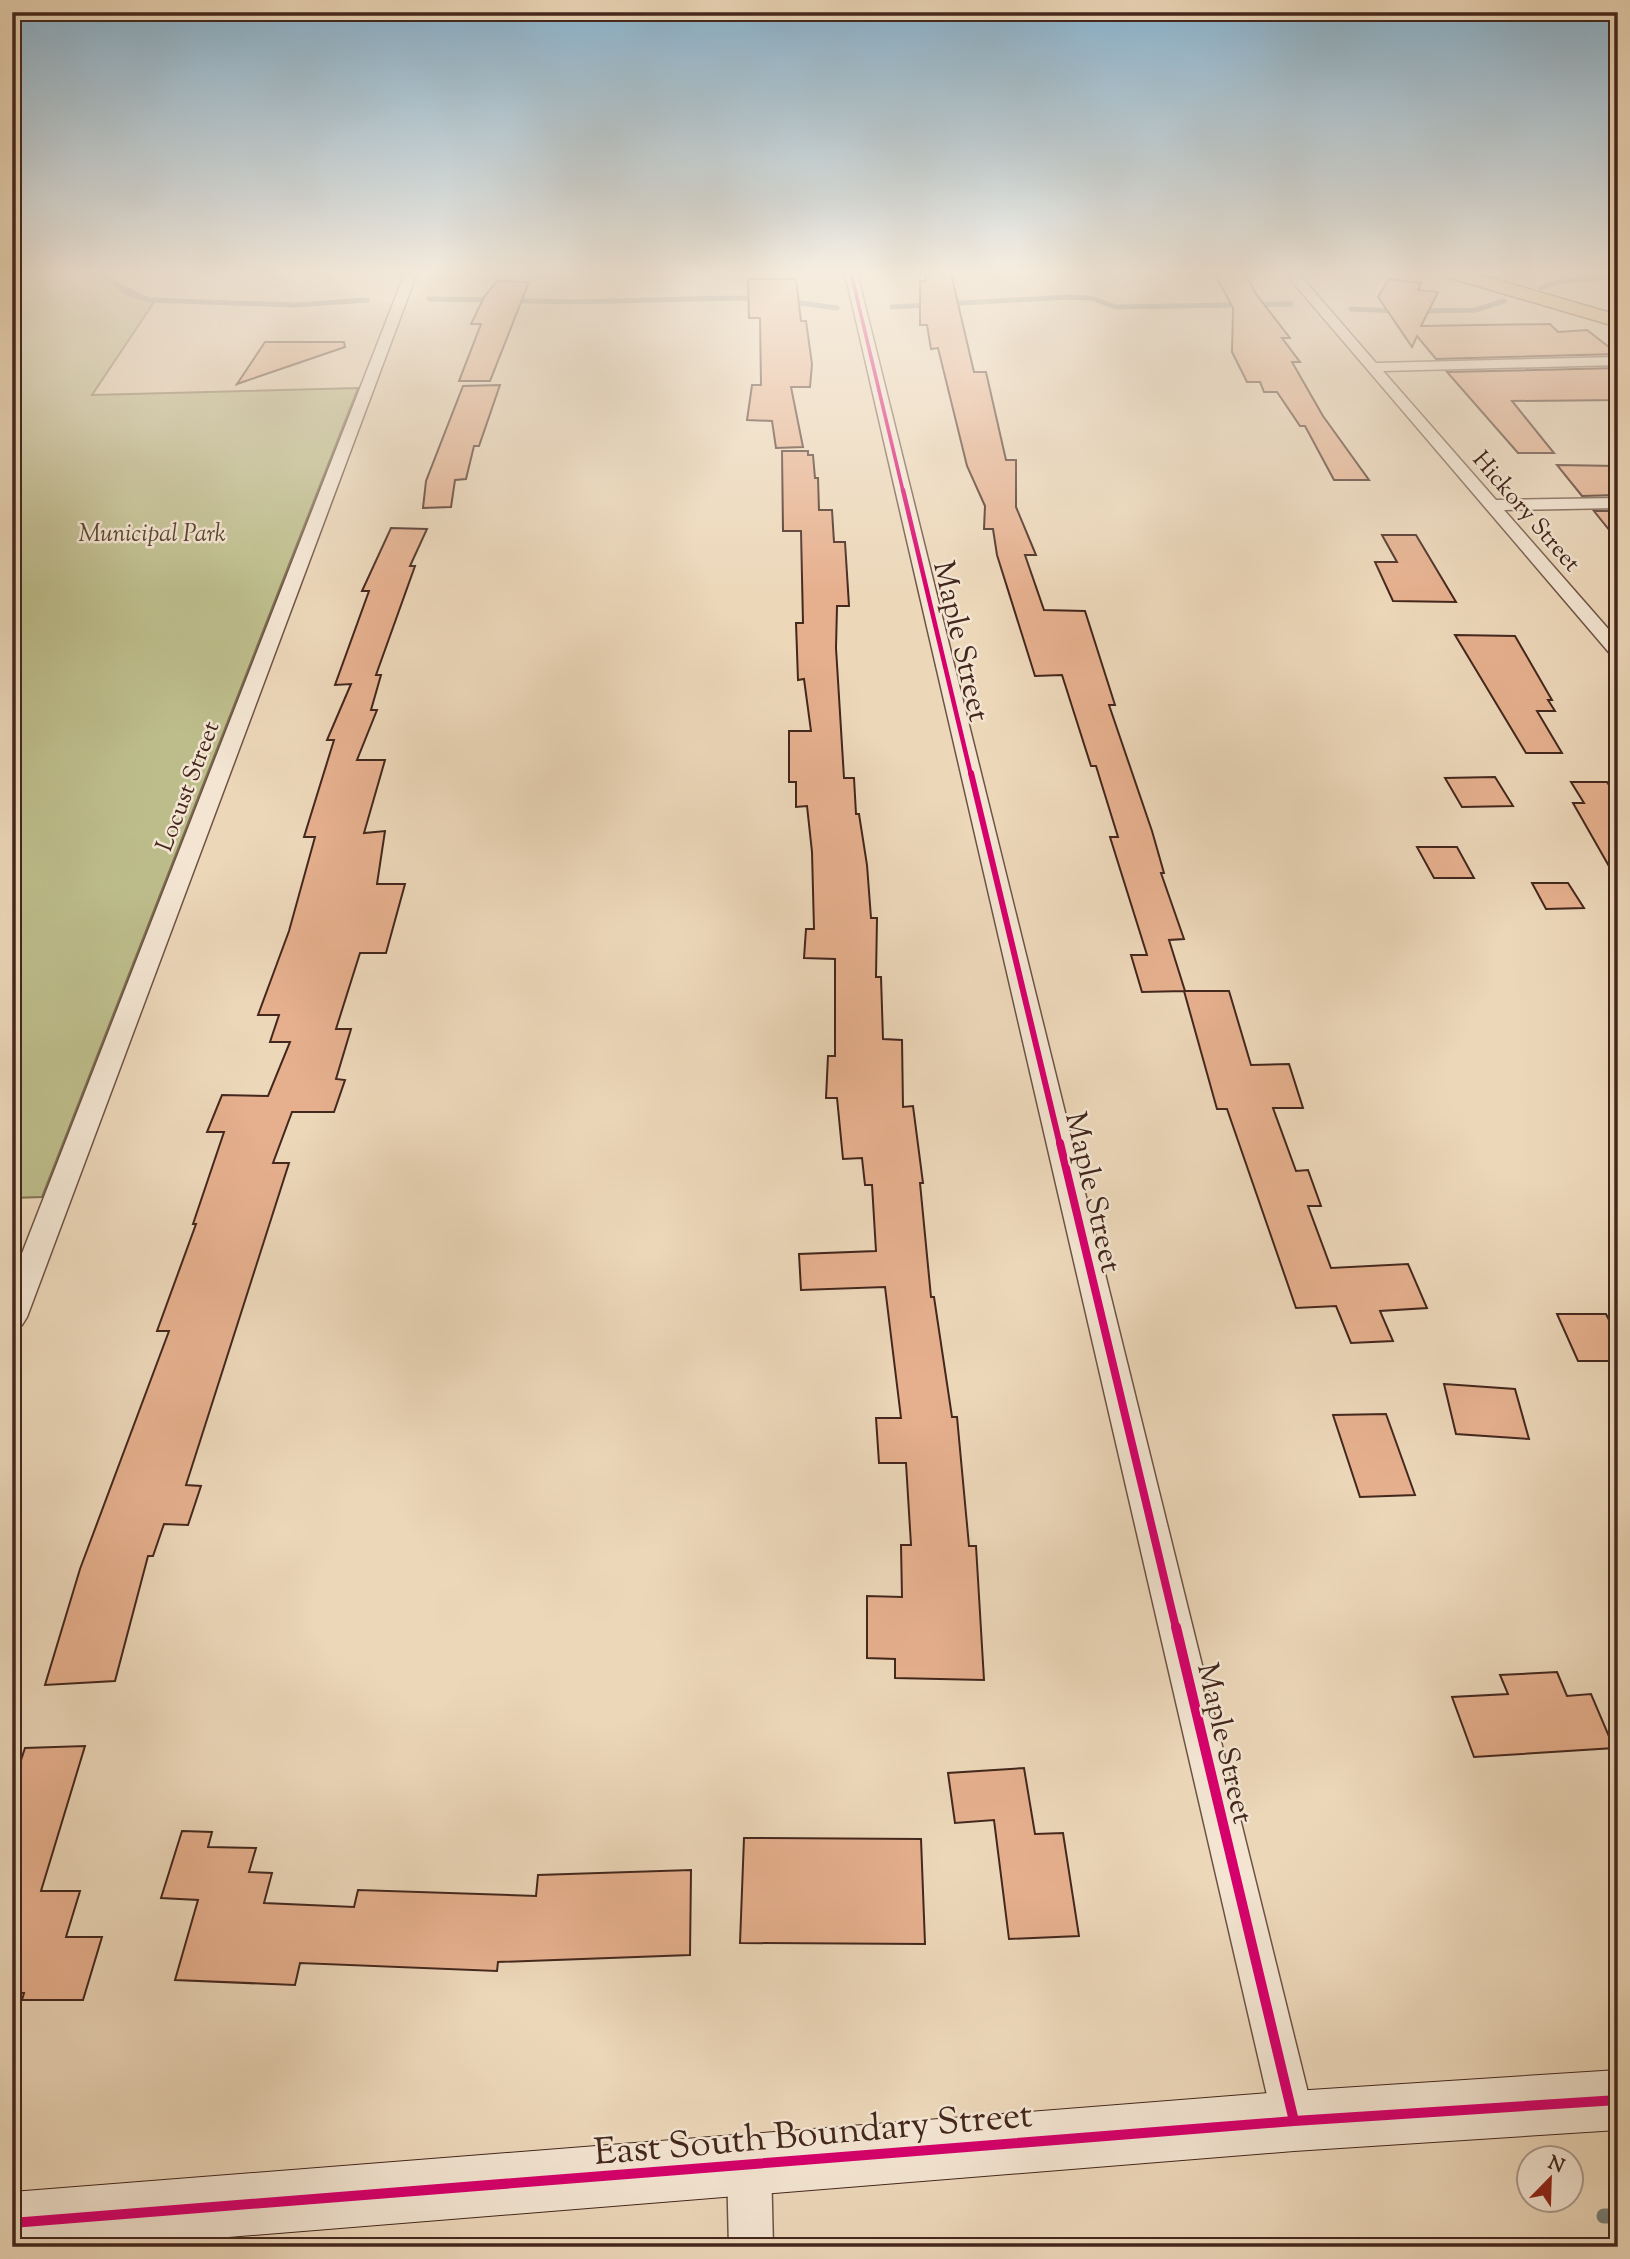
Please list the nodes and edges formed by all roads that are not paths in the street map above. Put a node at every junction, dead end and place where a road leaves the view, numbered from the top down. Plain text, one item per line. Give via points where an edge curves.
1 (371, 378) edge
2 (876, 378) edge
3 (1383, 378) edge
4 (1618, 503) edge
5 (1493, 505) junction
6 (1618, 652) edge
7 (12, 1317) edge
8 (1618, 2100) edge
9 (1294, 2121) junction
10 (749, 2165) junction
11 (12, 2223) edge
12 (751, 2247) edge

1 - 7 street, Locust Street
2 - 9 street, Maple Street
3 - 5 street, Hickory Street
4 - 5 street
5 - 6 street, Hickory Street
8 - 9 street, East South Boundary Street
9 - 10 street, East South Boundary Street
10 - 11 street, East South Boundary Street
10 - 12 street

